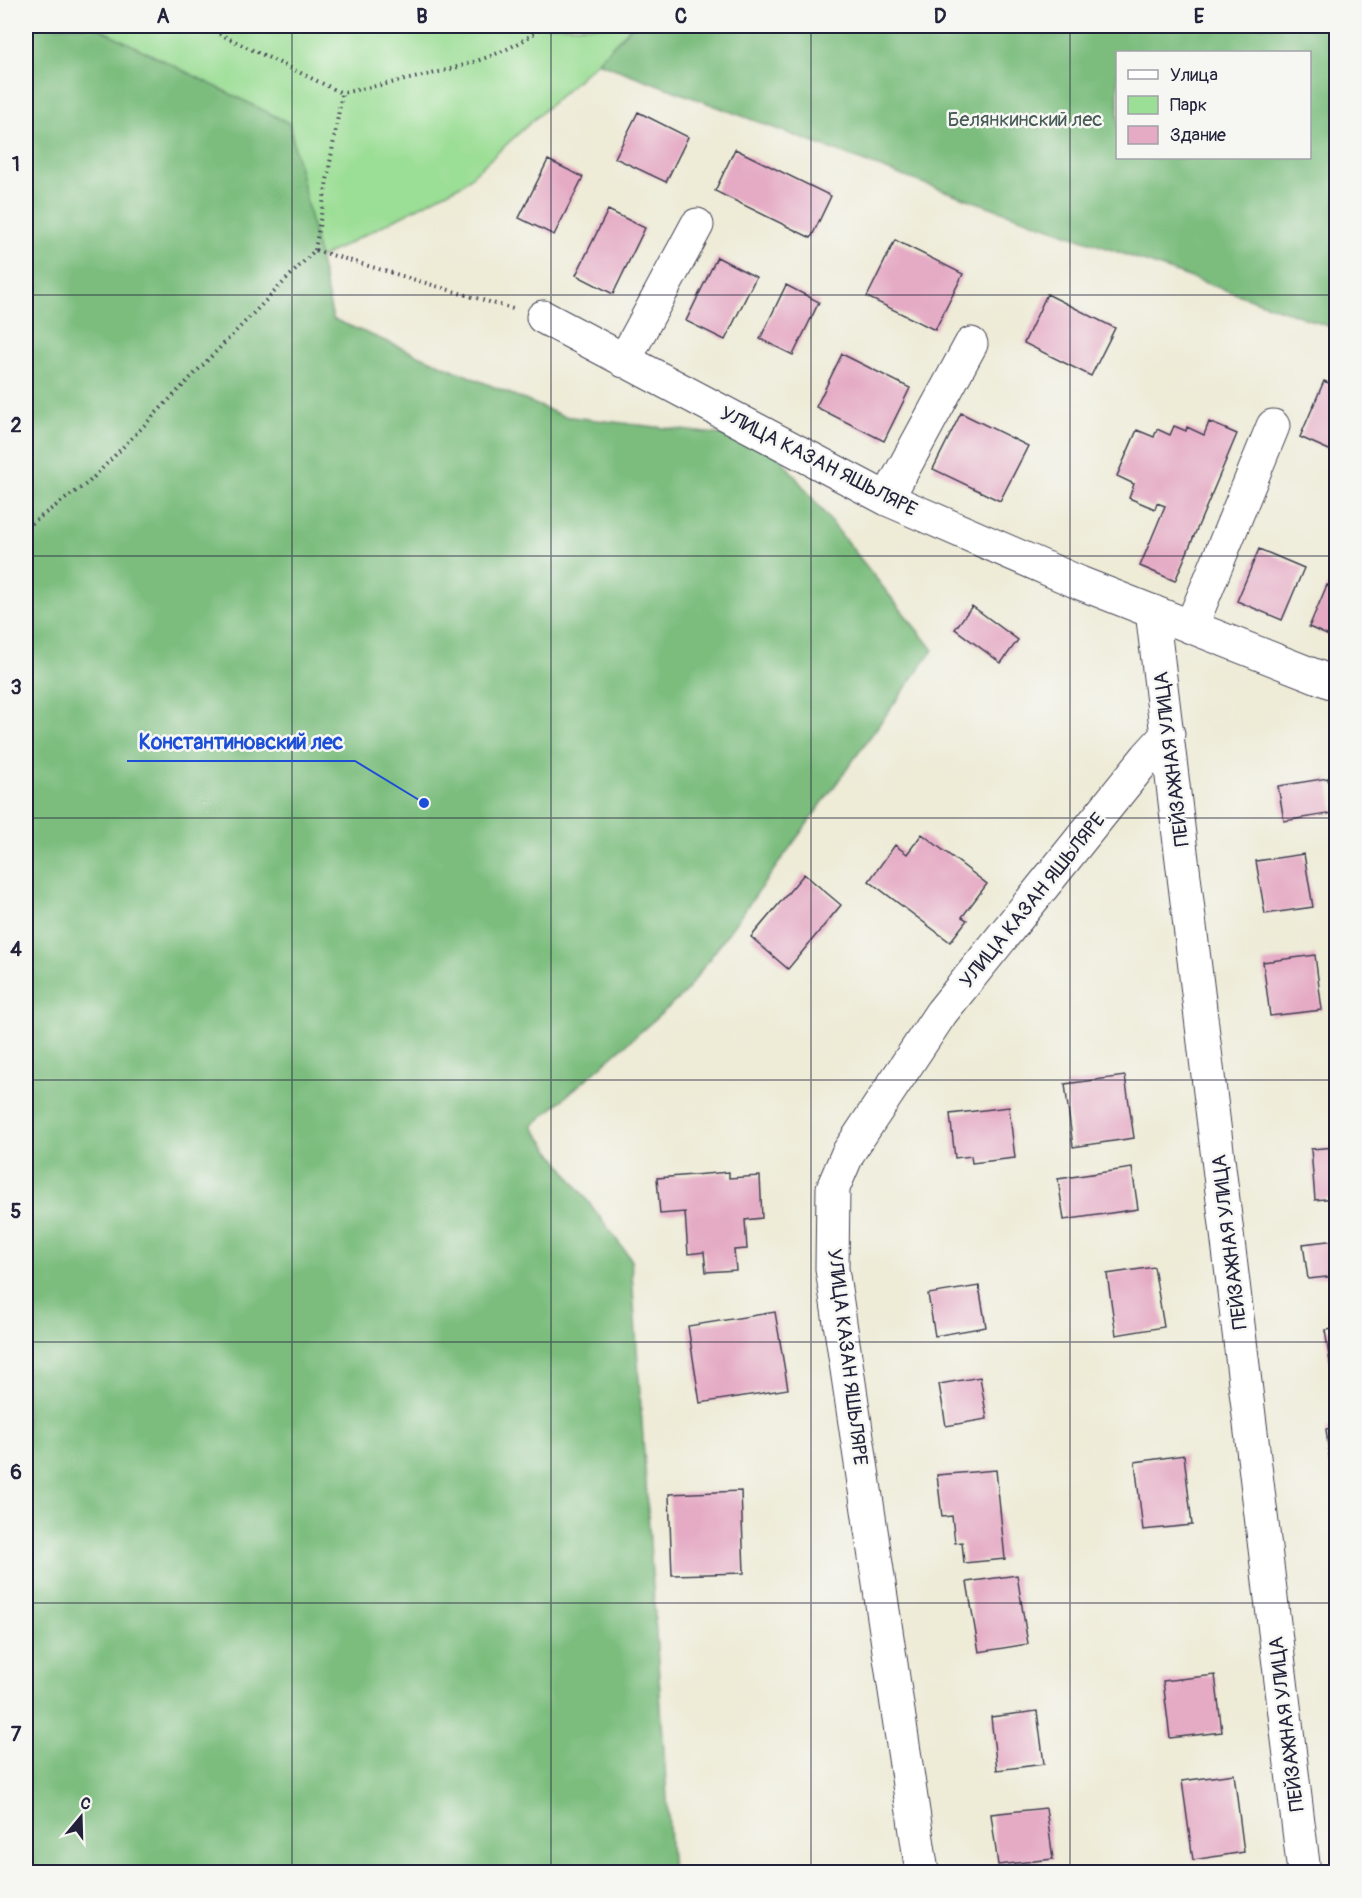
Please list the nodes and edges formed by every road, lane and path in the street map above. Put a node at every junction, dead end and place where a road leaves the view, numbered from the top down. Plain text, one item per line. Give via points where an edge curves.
1 (203, 26) edge
2 (543, 26) edge
3 (342, 93) junction
4 (697, 225) dead end
5 (315, 250) junction
6 (543, 317) joint
7 (971, 344) dead end
8 (624, 361) junction
9 (1273, 426) dead end
10 (887, 499) junction
11 (26, 527) edge
12 (1152, 611) junction
13 (1191, 627) junction
14 (1336, 684) edge
15 (1168, 734) junction
16 (922, 1872) edge
17 (1304, 1872) edge

1 - 3 path
2 - 3 path via 528,40 448,70
3 - 5 path
4 - 8 street
5 - 6 path
5 - 11 path via 89,483
6 - 8 street, УЛИЦА КАЗАН ЯШЬЛЯРЕ
7 - 10 street
8 - 10 street, УЛИЦА КАЗАН ЯШЬЛЯРЕ
9 - 13 street
10 - 12 street, УЛИЦА КАЗАН ЯШЬЛЯРЕ
12 - 13 street, УЛИЦА КАЗАН ЯШЬЛЯРЕ
12 - 15 street, ПЕЙЗАЖНАЯ УЛИЦА
13 - 14 street, УЛИЦА КАЗАН ЯШЬЛЯРЕ
15 - 16 street, УЛИЦА КАЗАН ЯШЬЛЯРЕ via 941,1013 848,1153 832,1188 832,1269
15 - 17 street, ПЕЙЗАЖНАЯ УЛИЦА

